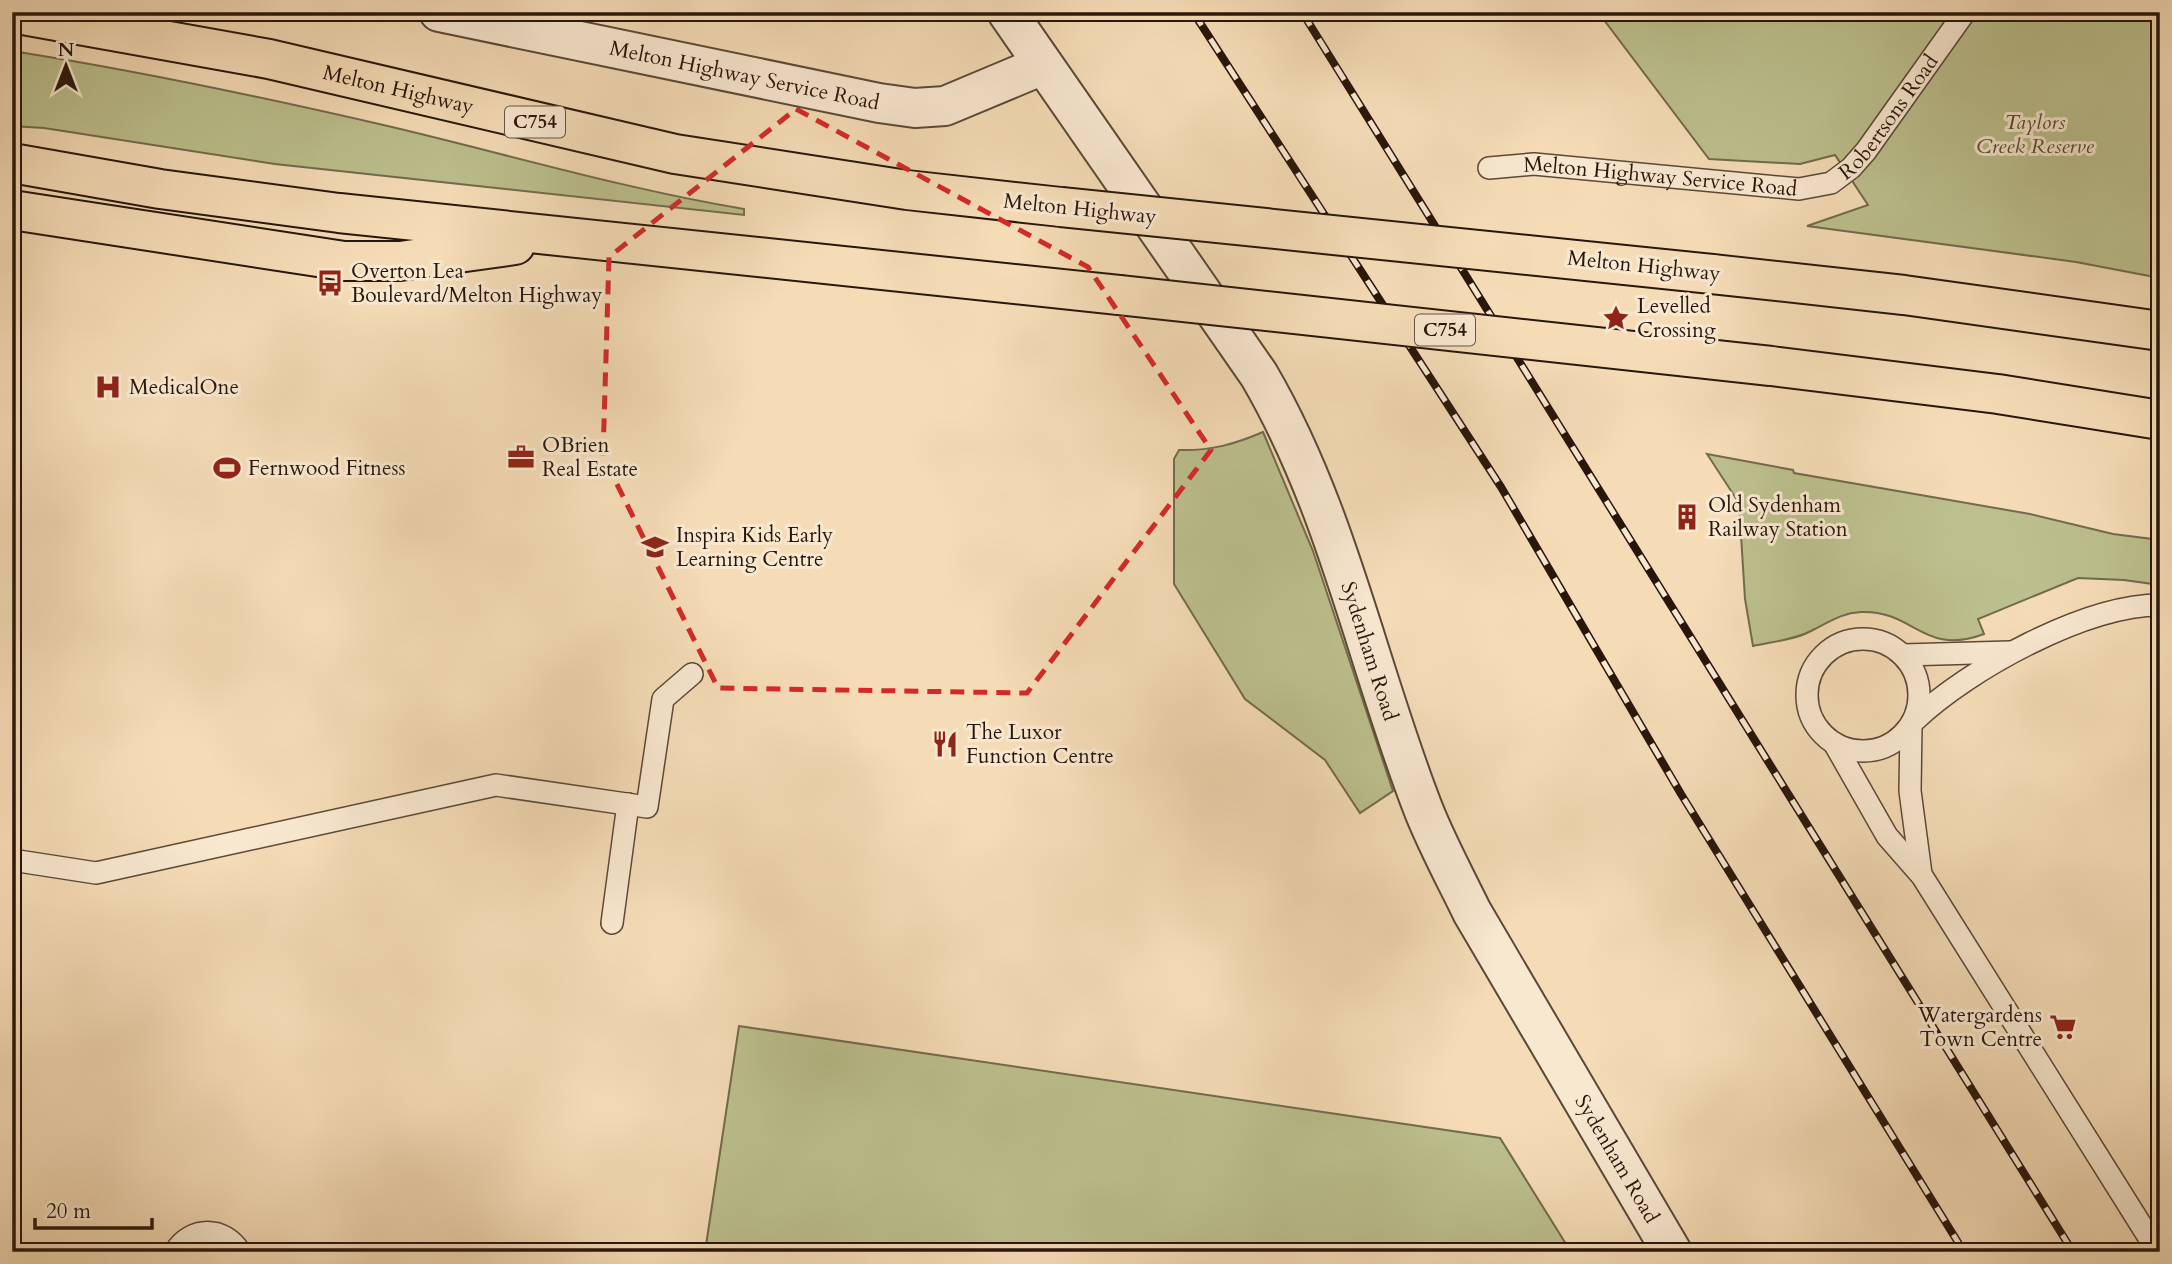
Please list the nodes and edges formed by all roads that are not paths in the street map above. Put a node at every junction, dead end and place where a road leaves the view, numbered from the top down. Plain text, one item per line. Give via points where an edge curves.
1 (439, 12) edge
2 (1007, 12) edge
3 (1965, 12) edge
4 (12, 13) edge
5 (1043, 65) junction
6 (12, 163) edge
7 (1489, 168) dead end
8 (1830, 183) joint
9 (12, 210) edge
10 (576, 237) junction
11 (2160, 331) edge
12 (2160, 420) edge
13 (2160, 605) edge
14 (2011, 652) junction
15 (1903, 655) junction
16 (692, 674) dead end
17 (1913, 723) junction
18 (1834, 743) junction
19 (628, 804) junction
20 (12, 860) edge
21 (1922, 876) junction
22 (612, 923) dead end
23 (175, 1252) edge
24 (240, 1252) edge
25 (1672, 1252) edge
26 (2158, 1252) edge

1 - 5 street, Melton Highway Service Road via 915,108 945,106
2 - 5 street, Sydenham Road
3 - 8 lane, Robertsons Road via 1859,160
4 - 11 highway, Melton Highway / C754, bridge via 269,59 675,154 894,189 1904,295
5 - 25 street, Sydenham Road via 1259,375 1280,412 1322,506 1414,781 1451,870
6 - 10 highway, C754 via 251,203
7 - 8 lane, Melton Highway Service Road via 1543,165 1785,189
9 - 10 highway via 344,261 400,261
10 - 12 highway, C754, bridge via 1771,366
13 - 14 lane via 2108,612
14 - 15 lane
14 - 17 lane via 1938,698
15 - 17 lane via 1920,686
15 - 18 lane via 1888,644 1850,640 1819,660 1809,677 1810,714 1819,731
16 - 19 lane via 663,699 647,807
17 - 18 lane via 1900,739 1876,750 1850,750
17 - 21 lane via 1910,791
18 - 21 lane via 1887,836
19 - 20 lane via 496,785 96,873
19 - 22 lane
21 - 26 lane
23 - 24 lane via 190,1236 212,1232 225,1236

